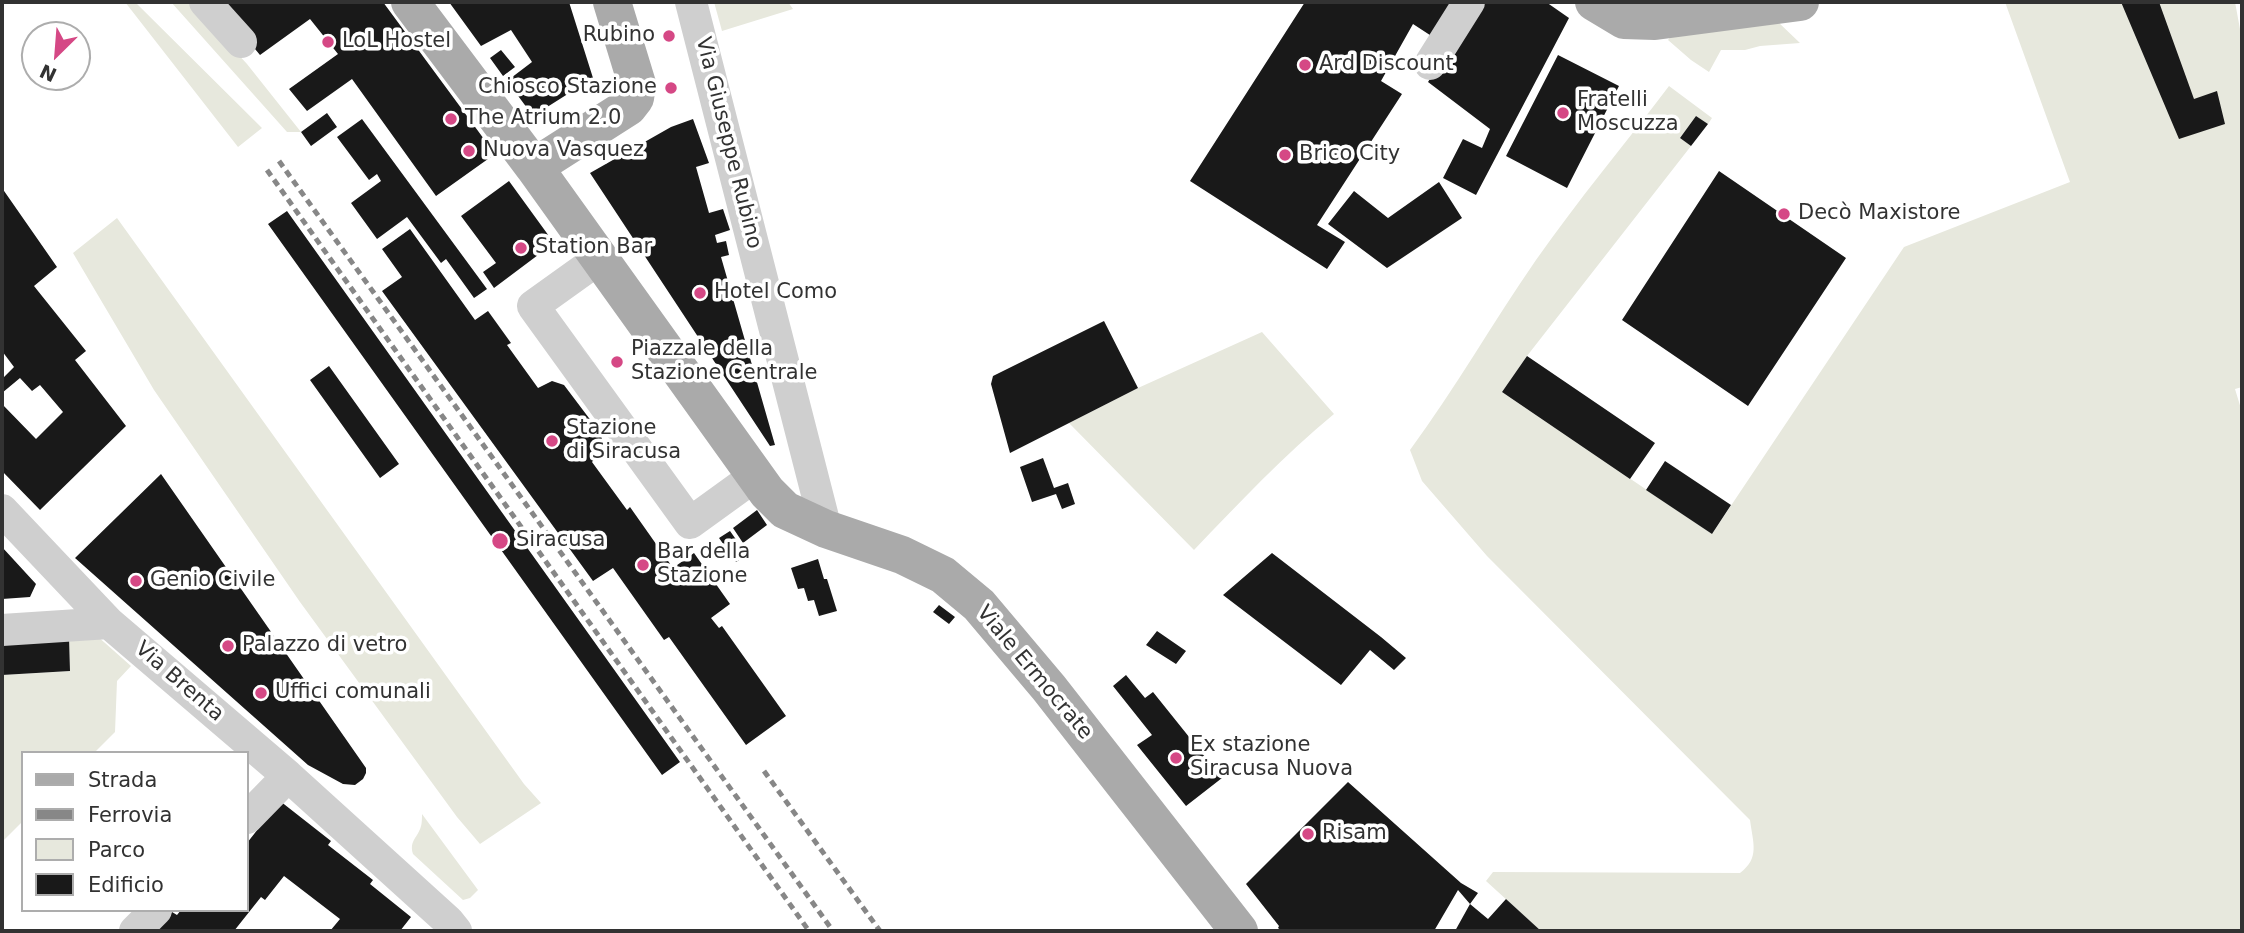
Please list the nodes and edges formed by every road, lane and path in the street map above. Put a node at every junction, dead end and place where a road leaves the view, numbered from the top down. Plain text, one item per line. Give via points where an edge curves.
1 (205, 2) edge
2 (410, 2) edge
3 (612, 2) edge
4 (691, 2) edge
5 (1469, 2) edge
6 (1594, 2) edge
7 (1800, 2) edge
8 (241, 42) dead end
9 (1430, 64) dead end
10 (534, 167) junction
11 (600, 258) junction
12 (811, 468) junction
13 (761, 484) junction
14 (2, 510) edge
15 (826, 530) junction
16 (109, 623) junction
17 (2, 631) edge
18 (288, 776) junction
19 (248, 817) edge
20 (154, 912) edge
21 (448, 928) edge
22 (135, 931) edge
23 (1239, 931) edge

1 - 8 street
2 - 10 main road, Viale Ermocrate
3 - 10 main road via 637,84 635,98
4 - 12 street, Via Giuseppe Rubino
5 - 9 street
6 - 7 main road via 1624,20 1655,21
10 - 11 main road, Viale Ermocrate
11 - 13 main road, Viale Ermocrate
11 - 13 street via 533,306 690,523
12 - 13 street via 804,486 789,494
12 - 15 street, Via Giuseppe Rubino
13 - 15 main road, Viale Ermocrate via 785,510
14 - 16 street, Via Brenta
15 - 23 main road, Viale Ermocrate via 902,555 943,575 979,605
16 - 17 street
16 - 18 street, Via Brenta
18 - 19 street
18 - 21 street, Via Brenta
20 - 22 street

